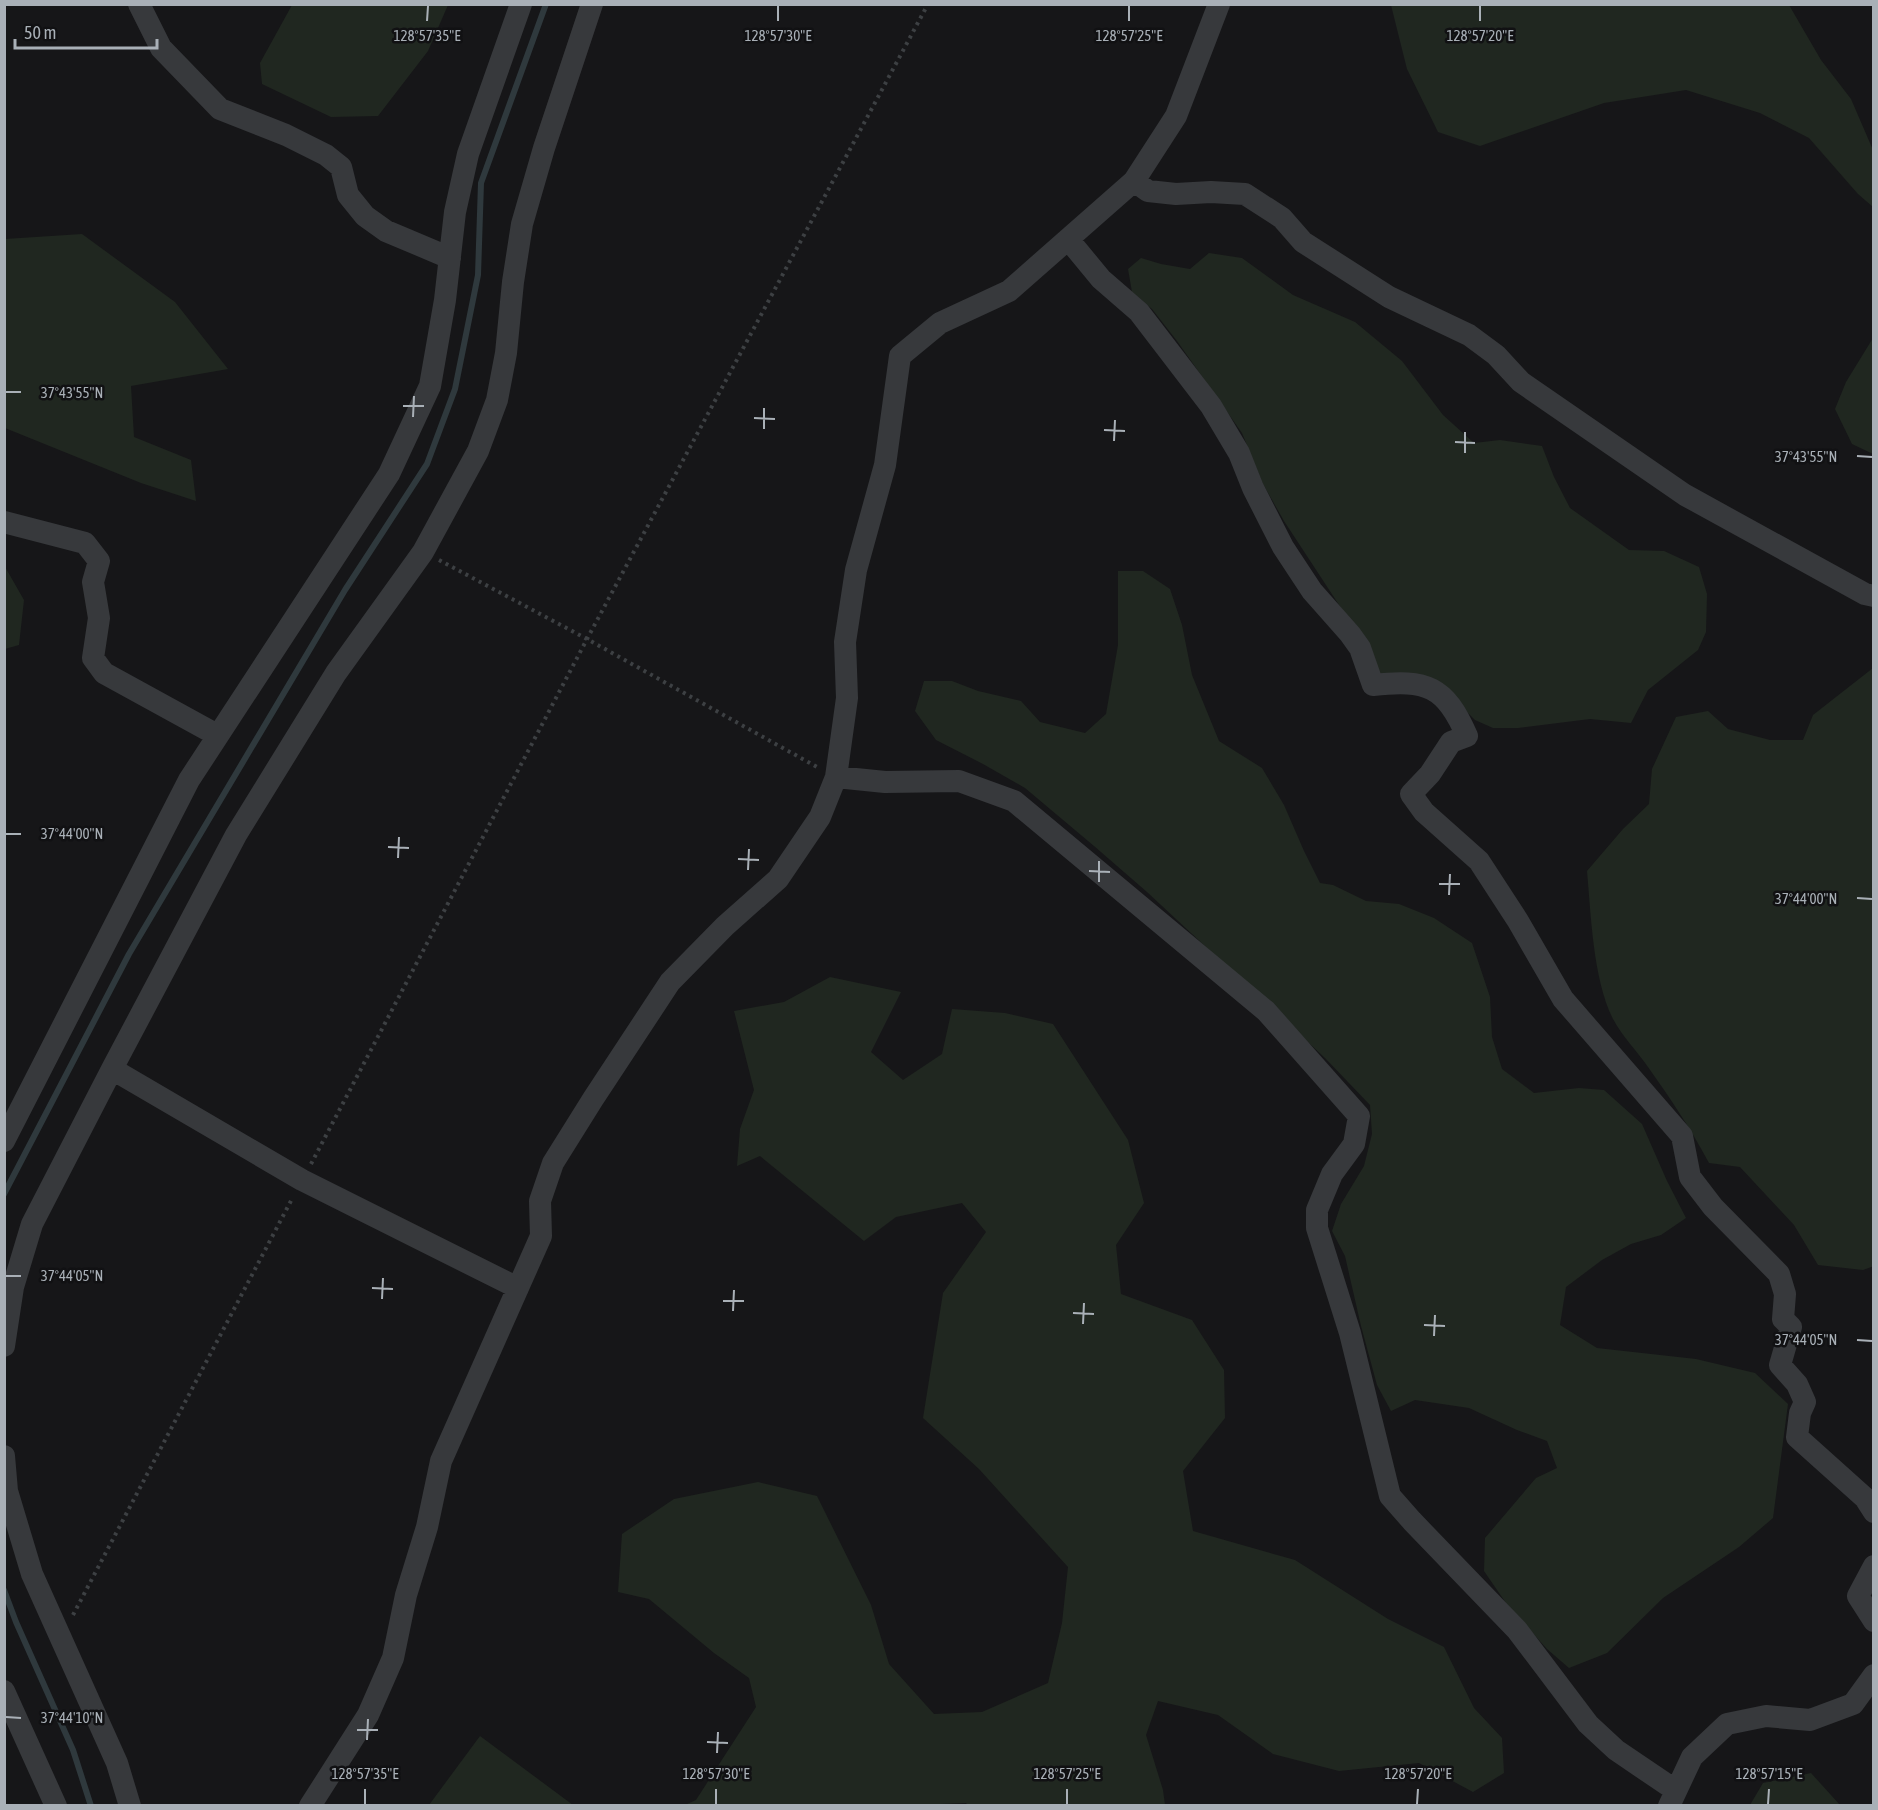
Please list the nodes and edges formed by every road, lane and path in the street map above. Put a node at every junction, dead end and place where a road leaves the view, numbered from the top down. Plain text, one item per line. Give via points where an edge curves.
1 (139, 4) edge
2 (520, 4) edge
3 (592, 4) edge
4 (928, 4) edge
5 (1219, 4) edge
6 (1134, 181) junction
7 (1068, 239) junction
8 (450, 258) junction
9 (4, 522) edge
10 (423, 552) junction
11 (1874, 596) edge
12 (587, 639) junction
13 (218, 735) junction
14 (836, 777) junction
15 (112, 1070) junction
16 (4, 1141) edge
17 (302, 1180) junction
18 (8, 1286) edge
19 (518, 1288) junction
20 (4, 1346) edge
21 (4, 1456) edge
22 (1874, 1512) edge
23 (1874, 1566) edge
24 (1874, 1621) edge
25 (61, 1638) junction
26 (1874, 1675) edge
27 (4, 1691) edge
28 (1672, 1798) edge
29 (56, 1806) edge
30 (130, 1806) edge
31 (310, 1806) edge

1 - 8 street via 161,48 220,109 326,155 341,167 348,195 365,216 386,231
2 - 8 street via 468,154
3 - 10 street via 522,224 497,400 478,452
4 - 12 path
5 - 6 street via 1176,116
6 - 7 street
6 - 11 street via 1148,191 1245,194 1282,218 1303,242 1380,291 1469,335 1496,355 1521,382 1685,495
7 - 14 street via 1009,291 940,322 900,356 885,465 856,570 846,642 847,698
7 - 22 street via 1101,279 1139,312 1211,406 1239,453 1283,547 1312,591 1360,648 1373,685 1422,685 1437,690 1458,715 1467,736 1451,742 1411,794 1424,812 1479,861 1563,999 1682,1136 1690,1177 1713,1207 1779,1274 1785,1294 1783,1319 1791,1327 1780,1365 1797,1384 1804,1402 1797,1437 1865,1498
8 - 13 street via 430,386 389,474
9 - 13 street via 85,543 99,561 93,582 99,618 93,657 104,672
10 - 12 path
10 - 15 street via 336,673 236,835
12 - 14 path
12 - 17 path
13 - 16 street via 189,780
14 - 19 street via 820,817 778,879 670,982 553,1163 540,1202 541,1236
14 - 28 street via 885,782 959,781 1014,801 1266,1011 1359,1116 1354,1144 1332,1173 1317,1210 1317,1228 1350,1333 1390,1496 1517,1630 1588,1724
15 - 17 street
15 - 18 street via 32,1224
17 - 19 street
17 - 25 path
18 - 20 street
19 - 31 street via 441,1461 393,1658 368,1715
21 - 25 street via 7,1491 32,1574
23 - 24 street via 1858,1596
25 - 30 street via 117,1763
26 - 28 street via 1853,1704 1810,1720 1766,1716 1727,1724 1692,1757
27 - 29 street

